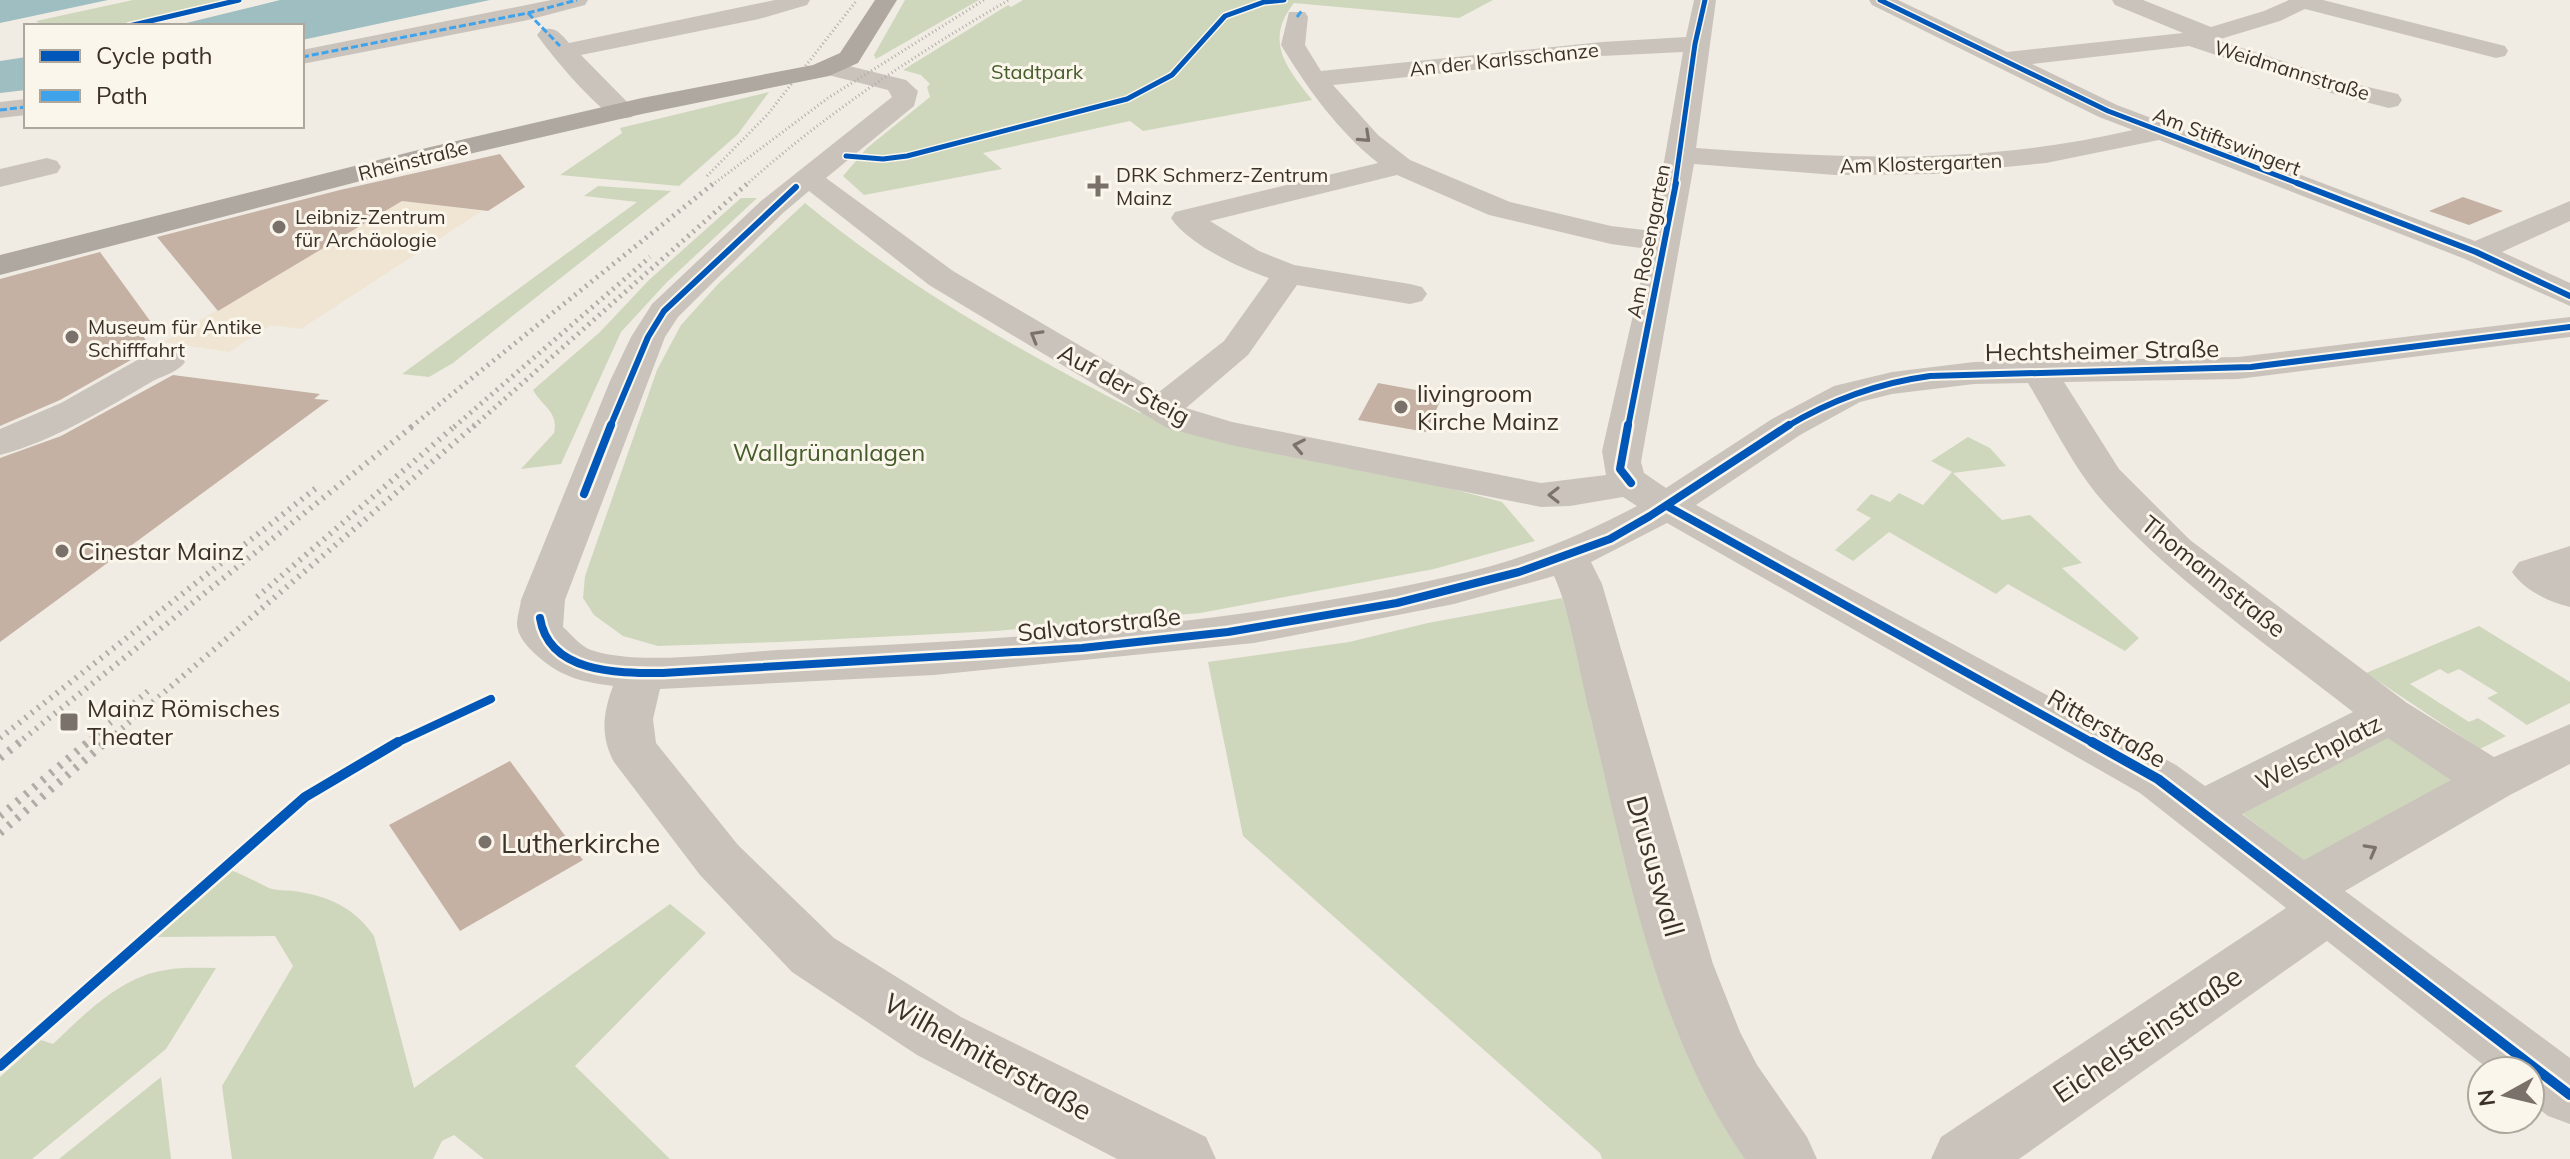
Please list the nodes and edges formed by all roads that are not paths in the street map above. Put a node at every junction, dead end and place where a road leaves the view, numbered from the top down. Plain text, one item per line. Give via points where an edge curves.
1 (577, 0) edge
2 (799, 0) edge
3 (886, 0) edge
4 (1705, 0) edge
5 (1880, 0) edge
6 (2123, 0) edge
7 (2306, 1) edge
8 (2244, 5) dead end
9 (528, 13) junction
10 (2272, 15) junction
11 (1297, 17) dead end
12 (2201, 37) junction
13 (1695, 44) junction
14 (2496, 51) dead end
15 (566, 52) junction
16 (304, 57) edge
17 (2002, 60) junction
18 (829, 68) junction
19 (1314, 79) junction
20 (2389, 100) dead end
21 (24, 107) edge
22 (632, 109) junction
23 (0, 110) edge
24 (2158, 132) junction
25 (1681, 155) junction
26 (1400, 166) junction
27 (47, 167) dead end
28 (0, 178) edge
29 (804, 180) junction
30 (2564, 214) edge
31 (1665, 242) junction
32 (2476, 252) junction
33 (0, 265) edge
34 (1288, 274) junction
35 (1410, 294) dead end
36 (2570, 296) edge
37 (2570, 327) edge
38 (167, 362) dead end
39 (2040, 372) junction
40 (1161, 410) junction
41 (0, 443) edge
42 (1649, 495) junction
43 (1567, 557) junction
44 (2570, 560) edge
45 (2570, 593) edge
46 (642, 673) junction
47 (2390, 715) junction
48 (2570, 742) edge
49 (2492, 781) junction
50 (2201, 812) junction
51 (2316, 898) junction
52 (2570, 1095) edge
53 (1183, 1159) edge
54 (1784, 1159) edge
55 (1964, 1159) edge

1 - 9 street
2 - 15 street
3 - 18 main road via 851,55
4 - 13 street, Am Rosengarten
5 - 17 street, Am Stiftswingert
6 - 12 street
7 - 10 street, Weidmannstraße
7 - 14 street, Weidmannstraße
8 - 10 street, Weidmannstraße
9 - 15 street
9 - 16 street
10 - 12 street, Weidmannstraße
11 - 19 street via 1293,45
12 - 17 street, Weidmannstraße
12 - 20 street, Weidmannstraße via 2343,89
13 - 19 street, An der Karlsschanze
13 - 25 street, Am Rosengarten
15 - 22 street via 600,91
17 - 24 street, Am Stiftswingert
18 - 22 main road, Rheinstraße
18 - 29 street, Salvatorstraße via 887,81 902,87 906,95 901,106
19 -> 26 street via 1368,141
21 - 23 street
22 - 33 main road, Rheinstraße
24 - 25 street, Am Klostergarten via 2071,152 1957,165 1855,167
24 - 32 street, Am Stiftswingert
25 - 31 street, Am Rosengarten
26 - 31 street via 1500,209
26 - 34 street via 1186,218 1221,245
27 - 28 street
40 -> 29 street, Auf der Steig via 941,278 822,186
29 - 46 street, Salvatorstraße via 675,301 648,337 543,600 540,627 548,643 568,658 585,666
30 - 32 street
31 - 42 street, Am Rosengarten via 1620,463 1620,469
32 - 36 street, Am Stiftswingert
34 - 35 street
34 - 40 street via 1236,348
37 - 39 street, Hechtsheimer Straße via 2238,368
38 - 41 street
39 - 42 street, Hechtsheimer Straße via 1939,375 1847,394
39 - 47 street, Thomannstraße via 2103,475 2147,523
42 -> 40 street, Auf der Steig via 1541,495 1231,433
42 - 43 street, Salvatorstraße via 1621,533
42 - 50 street, Ritterstraße via 2158,779
43 - 46 street, Salvatorstraße via 1440,593 1254,628 934,659
43 - 54 street, Drususwall via 1580,584 1668,915 1711,1039 1761,1130
44 - 45 street via 2534,572
46 - 53 street, Wilhelmiterstraße via 626,729 632,749 719,860 813,955 939,1036
47 - 49 street, Welschplatz
47 - 50 street, Welschplatz
48 - 49 street
51 -> 49 street
50 - 51 street, Ritterstraße
51 - 52 street, Ritterstraße
51 - 55 street, Eichelsteinstraße

